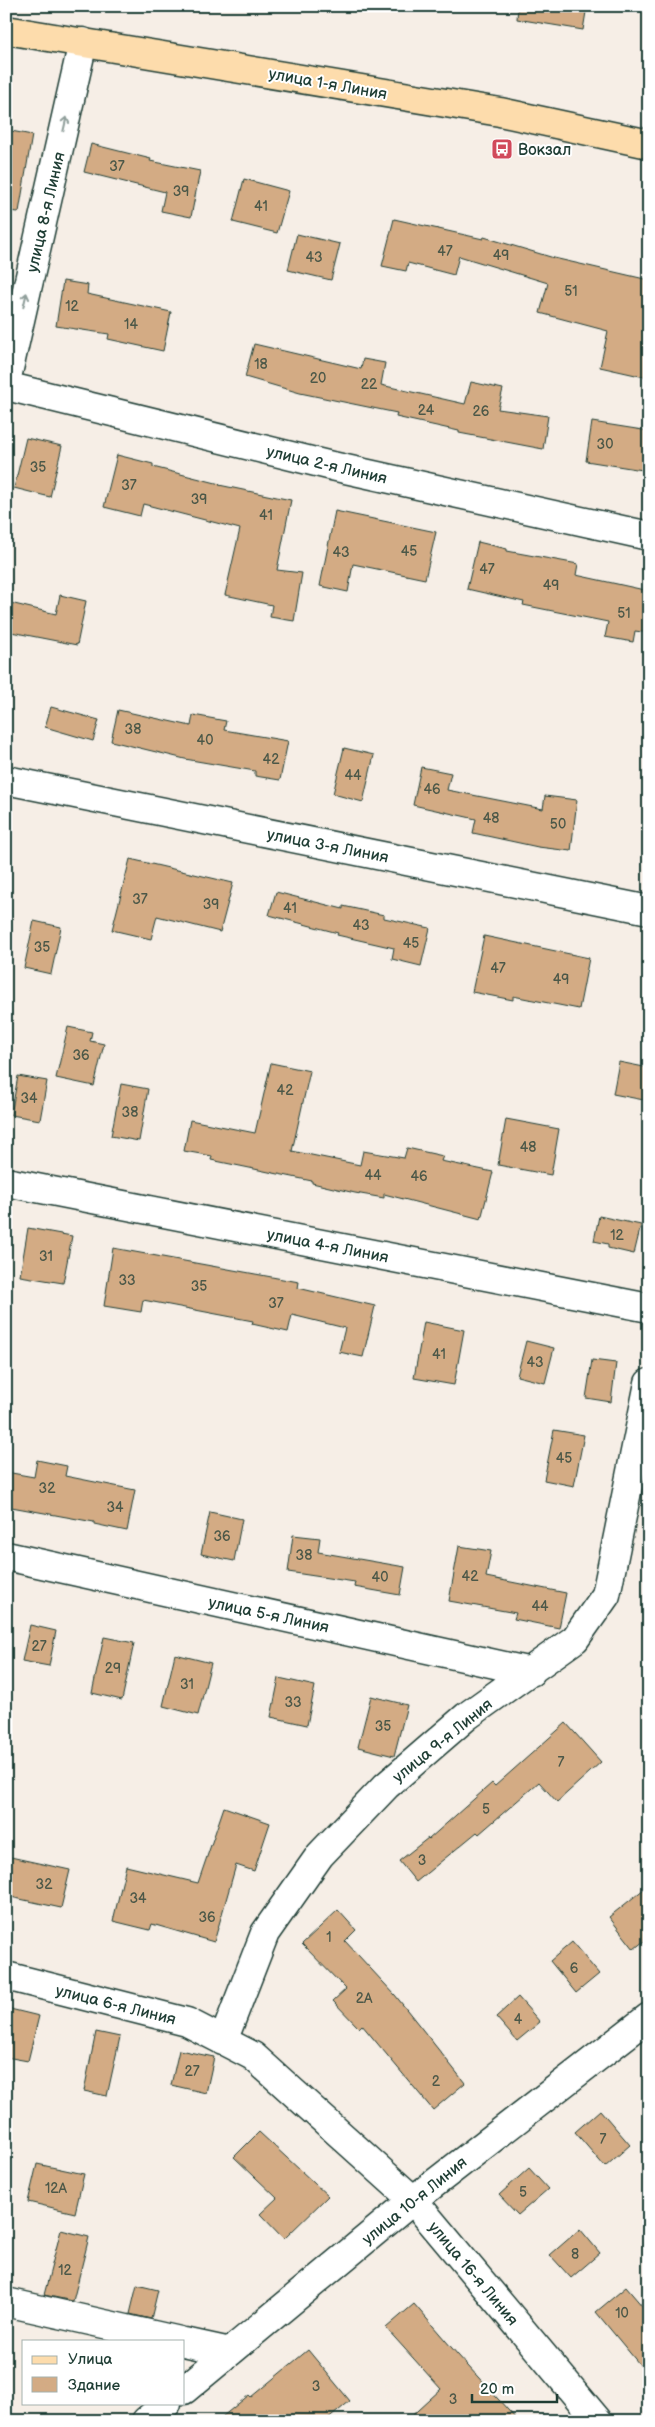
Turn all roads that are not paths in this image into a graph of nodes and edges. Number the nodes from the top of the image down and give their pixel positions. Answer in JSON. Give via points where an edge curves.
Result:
{"nodes":[{"id":1,"x":6,"y":30,"type":"edge"},
{"id":2,"x":83,"y":42,"type":"junction"},
{"id":3,"x":649,"y":144,"type":"edge"},
{"id":4,"x":6,"y":382,"type":"edge"},
{"id":5,"x":6,"y":386,"type":"edge"},
{"id":6,"x":649,"y":536,"type":"edge"},
{"id":7,"x":6,"y":780,"type":"edge"},
{"id":8,"x":649,"y":910,"type":"edge"},
{"id":9,"x":6,"y":1182,"type":"edge"},
{"id":10,"x":649,"y":1308,"type":"edge"},
{"id":11,"x":649,"y":1383,"type":"edge"},
{"id":12,"x":6,"y":1556,"type":"edge"},
{"id":13,"x":531,"y":1672,"type":"junction"},
{"id":14,"x":6,"y":1976,"type":"edge"},
{"id":15,"x":649,"y":2017,"type":"edge"},
{"id":16,"x":223,"y":2041,"type":"junction"},
{"id":17,"x":412,"y":2200,"type":"junction"},
{"id":18,"x":6,"y":2302,"type":"edge"},
{"id":19,"x":177,"y":2340,"type":"edge"},
{"id":20,"x":185,"y":2342,"type":"edge"},
{"id":21,"x":230,"y":2352,"type":"junction"},
{"id":22,"x":185,"y":2389,"type":"edge"},
{"id":23,"x":166,"y":2404,"type":"edge"},
{"id":24,"x":146,"y":2421,"type":"edge"},
{"id":25,"x":598,"y":2421,"type":"edge"}],
"edges":[{"from":1,"to":2,"type":"main road","name":"улица 1-я Линия"},
{"from":2,"to":3,"type":"main road","name":"улица 1-я Линия","via":[[500,112]]},
{"from":4,"to":2,"type":"street","name":"улица 8-я Линия","one_way":true},
{"from":5,"to":6,"type":"street","name":"улица 2-я Линия","via":[[332,466]]},
{"from":7,"to":8,"type":"street","name":"улица 3-я Линия"},
{"from":9,"to":10,"type":"street","name":"улица 4-я Линия"},
{"from":11,"to":13,"type":"street","name":"улица 9-я Линия","via":[[606,1596],[575,1639]]},
{"from":12,"to":13,"type":"street","name":"улица 5-я Линия"},
{"from":13,"to":16,"type":"street","name":"улица 9-я Линия","via":[[467,1716],[386,1786],[320,1855],[266,1933]]},
{"from":14,"to":16,"type":"street","name":"улица 6-я Линия","via":[[187,2022]]},
{"from":15,"to":17,"type":"street","name":"улица 10-я Линия"},
{"from":16,"to":17,"type":"street","name":"улица 16-я Линия","via":[[252,2056]]},
{"from":17,"to":21,"type":"street","name":"улица 10-я Линия"},
{"from":17,"to":25,"type":"street","name":"улица 16-я Линия"},
{"from":18,"to":19,"type":"street"},
{"from":20,"to":21,"type":"street"},
{"from":21,"to":22,"type":"street","name":"улица 10-я Линия"},
{"from":23,"to":24,"type":"street"}]}
